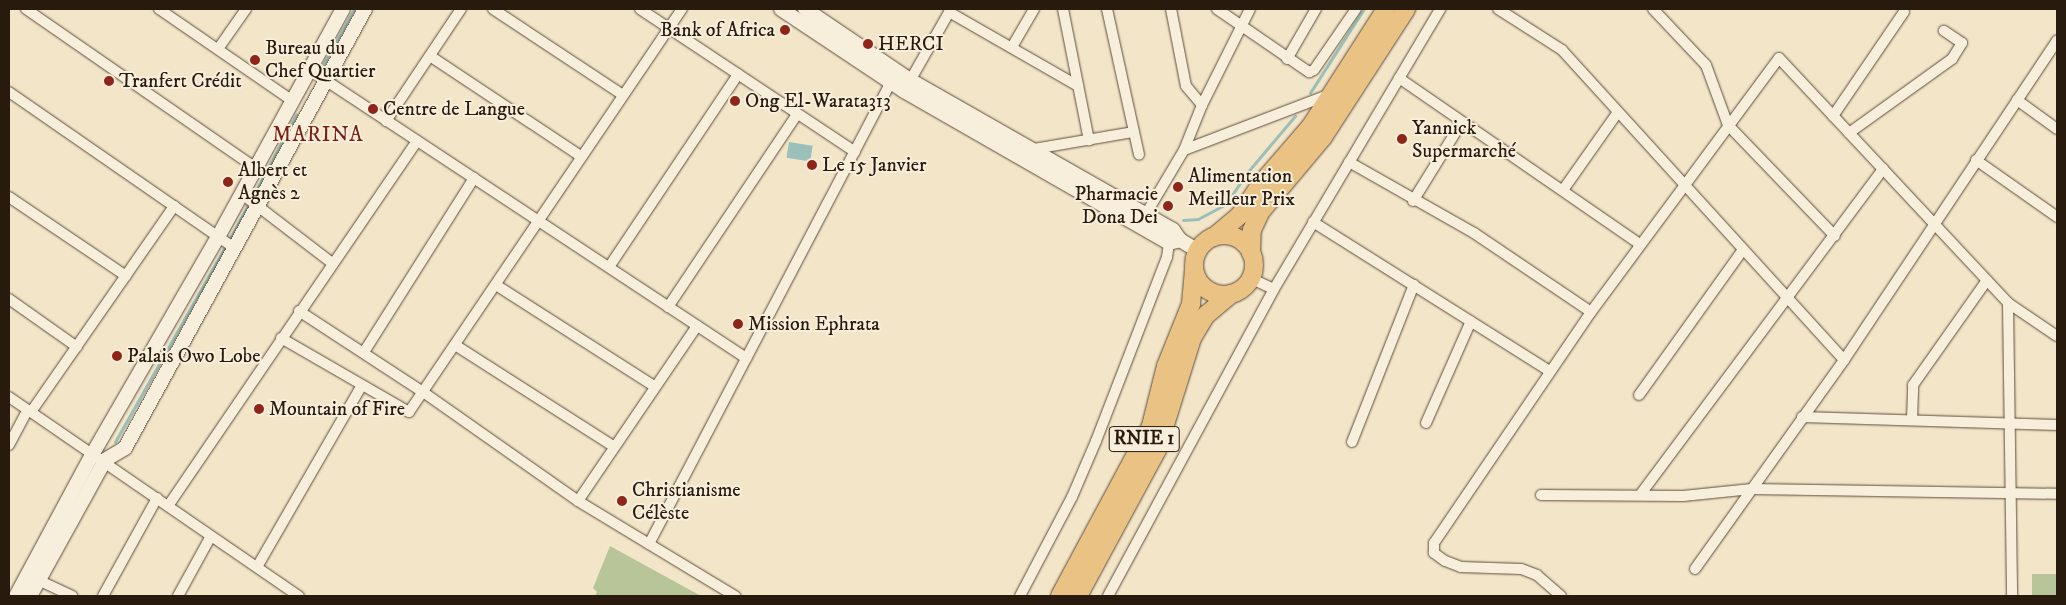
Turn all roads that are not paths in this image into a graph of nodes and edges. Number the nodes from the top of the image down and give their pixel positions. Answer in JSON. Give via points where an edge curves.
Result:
{"nodes":[{"id":1,"x":26,"y":9,"type":"edge"},
{"id":2,"x":162,"y":9,"type":"edge"},
{"id":3,"x":246,"y":9,"type":"edge"},
{"id":4,"x":343,"y":9,"type":"edge"},
{"id":5,"x":365,"y":9,"type":"edge"},
{"id":6,"x":461,"y":9,"type":"edge"},
{"id":7,"x":493,"y":9,"type":"edge"},
{"id":8,"x":640,"y":9,"type":"edge"},
{"id":9,"x":682,"y":9,"type":"edge"},
{"id":10,"x":781,"y":9,"type":"edge"},
{"id":11,"x":805,"y":9,"type":"edge"},
{"id":12,"x":1034,"y":9,"type":"edge"},
{"id":13,"x":1063,"y":9,"type":"edge"},
{"id":14,"x":1107,"y":9,"type":"edge"},
{"id":15,"x":1171,"y":9,"type":"edge"},
{"id":16,"x":1217,"y":9,"type":"edge"},
{"id":17,"x":1250,"y":9,"type":"edge"},
{"id":18,"x":1316,"y":9,"type":"edge"},
{"id":19,"x":1356,"y":9,"type":"edge"},
{"id":20,"x":1386,"y":9,"type":"edge"},
{"id":21,"x":1406,"y":9,"type":"edge"},
{"id":22,"x":1440,"y":9,"type":"edge"},
{"id":23,"x":1498,"y":9,"type":"edge"},
{"id":24,"x":1654,"y":9,"type":"edge"},
{"id":25,"x":950,"y":10,"type":"edge"},
{"id":26,"x":1904,"y":12,"type":"dead end"},
{"id":27,"x":1242,"y":26,"type":"junction"},
{"id":28,"x":669,"y":28,"type":"junction"},
{"id":29,"x":1944,"y":31,"type":"dead end"},
{"id":30,"x":2056,"y":45,"type":"edge"},
{"id":31,"x":1012,"y":47,"type":"junction"},
{"id":32,"x":218,"y":49,"type":"junction"},
{"id":33,"x":430,"y":56,"type":"junction"},
{"id":34,"x":1287,"y":59,"type":"junction"},
{"id":35,"x":310,"y":70,"type":"junction"},
{"id":36,"x":738,"y":74,"type":"junction"},
{"id":37,"x":894,"y":77,"type":"junction"},
{"id":38,"x":1399,"y":78,"type":"junction"},
{"id":39,"x":325,"y":81,"type":"junction"},
{"id":40,"x":907,"y":85,"type":"junction"},
{"id":41,"x":1078,"y":86,"type":"junction"},
{"id":42,"x":9,"y":92,"type":"edge"},
{"id":43,"x":1332,"y":94,"type":"junction"},
{"id":44,"x":623,"y":95,"type":"junction"},
{"id":45,"x":2017,"y":100,"type":"junction"},
{"id":46,"x":293,"y":101,"type":"junction"},
{"id":47,"x":1202,"y":105,"type":"junction"},
{"id":48,"x":1618,"y":112,"type":"junction"},
{"id":49,"x":797,"y":114,"type":"junction"},
{"id":50,"x":1833,"y":116,"type":"junction"},
{"id":51,"x":386,"y":122,"type":"junction"},
{"id":52,"x":1462,"y":122,"type":"junction"},
{"id":53,"x":1728,"y":124,"type":"junction"},
{"id":54,"x":2057,"y":129,"type":"edge"},
{"id":55,"x":1133,"y":132,"type":"junction"},
{"id":56,"x":1849,"y":133,"type":"junction"},
{"id":57,"x":1089,"y":140,"type":"junction"},
{"id":58,"x":417,"y":141,"type":"junction"},
{"id":59,"x":1034,"y":149,"type":"junction"},
{"id":60,"x":1184,"y":150,"type":"junction"},
{"id":61,"x":855,"y":152,"type":"junction"},
{"id":62,"x":1139,"y":156,"type":"dead end"},
{"id":63,"x":582,"y":157,"type":"junction"},
{"id":64,"x":1976,"y":160,"type":"junction"},
{"id":65,"x":1349,"y":162,"type":"junction"},
{"id":66,"x":256,"y":168,"type":"junction"},
{"id":67,"x":1883,"y":169,"type":"junction"},
{"id":68,"x":474,"y":178,"type":"junction"},
{"id":69,"x":1683,"y":184,"type":"junction"},
{"id":70,"x":1563,"y":190,"type":"junction"},
{"id":71,"x":242,"y":194,"type":"junction"},
{"id":72,"x":9,"y":197,"type":"edge"},
{"id":73,"x":1413,"y":201,"type":"junction"},
{"id":74,"x":174,"y":206,"type":"junction"},
{"id":75,"x":258,"y":206,"type":"junction"},
{"id":76,"x":2057,"y":217,"type":"edge"},
{"id":77,"x":539,"y":220,"type":"junction"},
{"id":78,"x":1143,"y":220,"type":"junction"},
{"id":79,"x":1314,"y":222,"type":"junction"},
{"id":80,"x":1933,"y":224,"type":"junction"},
{"id":81,"x":1835,"y":236,"type":"junction"},
{"id":82,"x":218,"y":237,"type":"junction"},
{"id":83,"x":1214,"y":237,"type":"junction"},
{"id":84,"x":1174,"y":242,"type":"junction"},
{"id":85,"x":1640,"y":244,"type":"junction"},
{"id":86,"x":234,"y":248,"type":"junction"},
{"id":87,"x":1743,"y":250,"type":"junction"},
{"id":88,"x":1198,"y":251,"type":"junction"},
{"id":89,"x":1251,"y":253,"type":"junction"},
{"id":90,"x":332,"y":264,"type":"junction"},
{"id":91,"x":608,"y":267,"type":"junction"},
{"id":92,"x":1194,"y":269,"type":"junction"},
{"id":93,"x":126,"y":276,"type":"junction"},
{"id":94,"x":1250,"y":278,"type":"junction"},
{"id":95,"x":1987,"y":280,"type":"junction"},
{"id":96,"x":496,"y":285,"type":"junction"},
{"id":97,"x":1414,"y":286,"type":"junction"},
{"id":98,"x":1274,"y":289,"type":"junction"},
{"id":99,"x":1232,"y":294,"type":"junction"},
{"id":100,"x":9,"y":299,"type":"edge"},
{"id":101,"x":1789,"y":300,"type":"junction"},
{"id":102,"x":2008,"y":303,"type":"junction"},
{"id":103,"x":668,"y":307,"type":"junction"},
{"id":104,"x":299,"y":312,"type":"junction"},
{"id":105,"x":1591,"y":312,"type":"junction"},
{"id":106,"x":1471,"y":321,"type":"junction"},
{"id":107,"x":697,"y":326,"type":"junction"},
{"id":108,"x":2057,"y":336,"type":"edge"},
{"id":109,"x":280,"y":338,"type":"junction"},
{"id":110,"x":455,"y":345,"type":"junction"},
{"id":111,"x":77,"y":347,"type":"junction"},
{"id":112,"x":364,"y":352,"type":"junction"},
{"id":113,"x":746,"y":358,"type":"junction"},
{"id":114,"x":1844,"y":360,"type":"junction"},
{"id":115,"x":1550,"y":371,"type":"junction"},
{"id":116,"x":654,"y":386,"type":"junction"},
{"id":117,"x":361,"y":387,"type":"junction"},
{"id":118,"x":423,"y":392,"type":"junction"},
{"id":119,"x":1639,"y":395,"type":"dead end"},
{"id":120,"x":9,"y":397,"type":"edge"},
{"id":121,"x":30,"y":411,"type":"junction"},
{"id":122,"x":1802,"y":417,"type":"junction"},
{"id":123,"x":1912,"y":420,"type":"junction"},
{"id":124,"x":1426,"y":423,"type":"dead end"},
{"id":125,"x":2010,"y":424,"type":"junction"},
{"id":126,"x":2057,"y":425,"type":"edge"},
{"id":127,"x":1352,"y":442,"type":"dead end"},
{"id":128,"x":9,"y":445,"type":"edge"},
{"id":129,"x":613,"y":446,"type":"junction"},
{"id":130,"x":98,"y":457,"type":"junction"},
{"id":131,"x":1752,"y":488,"type":"junction"},
{"id":132,"x":2011,"y":494,"type":"junction"},
{"id":133,"x":2057,"y":494,"type":"edge"},
{"id":134,"x":1541,"y":495,"type":"dead end"},
{"id":135,"x":1640,"y":495,"type":"junction"},
{"id":136,"x":157,"y":498,"type":"junction"},
{"id":137,"x":578,"y":501,"type":"junction"},
{"id":138,"x":168,"y":506,"type":"junction"},
{"id":139,"x":211,"y":536,"type":"junction"},
{"id":140,"x":648,"y":544,"type":"junction"},
{"id":141,"x":257,"y":568,"type":"junction"},
{"id":142,"x":1695,"y":569,"type":"dead end"},
{"id":143,"x":38,"y":580,"type":"junction"},
{"id":144,"x":720,"y":593,"type":"edge"},
{"id":145,"x":16,"y":596,"type":"edge"},
{"id":146,"x":30,"y":596,"type":"edge"},
{"id":147,"x":72,"y":596,"type":"edge"},
{"id":148,"x":103,"y":596,"type":"edge"},
{"id":149,"x":178,"y":596,"type":"edge"},
{"id":150,"x":298,"y":596,"type":"edge"},
{"id":151,"x":735,"y":596,"type":"edge"},
{"id":152,"x":1020,"y":596,"type":"edge"},
{"id":153,"x":1060,"y":596,"type":"edge"},
{"id":154,"x":1078,"y":596,"type":"edge"},
{"id":155,"x":1108,"y":596,"type":"edge"},
{"id":156,"x":1561,"y":596,"type":"edge"},
{"id":157,"x":2012,"y":596,"type":"edge"}],
"edges":[{"from":1,"to":66,"type":"street"},
{"from":2,"to":32,"type":"street"},
{"from":3,"to":32,"type":"street"},
{"from":4,"to":35,"type":"street"},
{"from":5,"to":39,"type":"street"},
{"from":6,"to":33,"type":"street"},
{"from":7,"to":44,"type":"street"},
{"from":8,"to":28,"type":"street"},
{"from":9,"to":28,"type":"street"},
{"from":10,"to":37,"type":"street"},
{"from":11,"to":37,"type":"street"},
{"from":12,"to":31,"type":"street"},
{"from":13,"to":41,"type":"street"},
{"from":14,"to":55,"type":"street"},
{"from":15,"to":47,"type":"street","via":[[1186,86]]},
{"from":16,"to":27,"type":"street"},
{"from":17,"to":27,"type":"street"},
{"from":18,"to":34,"type":"street"},
{"from":19,"to":34,"type":"street","via":[[1314,70],[1309,72]]},
{"from":20,"to":43,"type":"highway"},
{"from":21,"to":89,"type":"highway","via":[[1323,137],[1264,206],[1252,230]]},
{"from":22,"to":38,"type":"street"},
{"from":23,"to":48,"type":"street","via":[[1562,50]]},
{"from":24,"to":53,"type":"street","via":[[1706,65]]},
{"from":25,"to":31,"type":"street"},
{"from":25,"to":40,"type":"street"},
{"from":26,"to":50,"type":"street"},
{"from":27,"to":34,"type":"street"},
{"from":27,"to":47,"type":"street"},
{"from":28,"to":36,"type":"street"},
{"from":28,"to":44,"type":"street"},
{"from":29,"to":56,"type":"street","via":[[1962,43],[1952,59]]},
{"from":30,"to":45,"type":"street"},
{"from":31,"to":41,"type":"street"},
{"from":32,"to":46,"type":"street"},
{"from":33,"to":51,"type":"street"},
{"from":33,"to":63,"type":"street"},
{"from":35,"to":39,"type":"street"},
{"from":35,"to":46,"type":"street"},
{"from":36,"to":49,"type":"street"},
{"from":36,"to":91,"type":"street"},
{"from":37,"to":40,"type":"street"},
{"from":37,"to":61,"type":"street"},
{"from":38,"to":52,"type":"street"},
{"from":38,"to":65,"type":"street"},
{"from":39,"to":51,"type":"street"},
{"from":39,"to":75,"type":"street"},
{"from":40,"to":59,"type":"street"},
{"from":40,"to":78,"type":"street"},
{"from":41,"to":57,"type":"street"},
{"from":42,"to":74,"type":"street"},
{"from":43,"to":60,"type":"street"},
{"from":43,"to":83,"type":"highway","via":[[1311,126],[1261,184],[1240,215]]},
{"from":44,"to":63,"type":"street"},
{"from":45,"to":54,"type":"street"},
{"from":45,"to":64,"type":"street"},
{"from":46,"to":66,"type":"street"},
{"from":47,"to":60,"type":"street"},
{"from":48,"to":69,"type":"street"},
{"from":48,"to":70,"type":"street"},
{"from":49,"to":61,"type":"street"},
{"from":49,"to":103,"type":"street"},
{"from":50,"to":53,"type":"street","via":[[1779,58]]},
{"from":50,"to":56,"type":"street"},
{"from":51,"to":58,"type":"street"},
{"from":52,"to":70,"type":"street"},
{"from":52,"to":73,"type":"street"},
{"from":53,"to":69,"type":"street"},
{"from":53,"to":81,"type":"street"},
{"from":55,"to":57,"type":"street"},
{"from":55,"to":62,"type":"street"},
{"from":56,"to":67,"type":"street"},
{"from":57,"to":59,"type":"street"},
{"from":58,"to":68,"type":"street"},
{"from":58,"to":90,"type":"street"},
{"from":59,"to":78,"type":"street"},
{"from":60,"to":78,"type":"street"},
{"from":61,"to":113,"type":"street"},
{"from":63,"to":77,"type":"street"},
{"from":64,"to":76,"type":"street"},
{"from":64,"to":80,"type":"street"},
{"from":65,"to":73,"type":"street"},
{"from":65,"to":79,"type":"street"},
{"from":66,"to":71,"type":"street"},
{"from":67,"to":80,"type":"street"},
{"from":67,"to":81,"type":"street"},
{"from":68,"to":77,"type":"street"},
{"from":68,"to":112,"type":"street"},
{"from":69,"to":85,"type":"street"},
{"from":69,"to":87,"type":"street"},
{"from":70,"to":85,"type":"street"},
{"from":71,"to":75,"type":"street"},
{"from":71,"to":82,"type":"street"},
{"from":72,"to":93,"type":"street"},
{"from":73,"to":105,"type":"street","via":[[1482,238]]},
{"from":74,"to":82,"type":"street"},
{"from":74,"to":93,"type":"street"},
{"from":75,"to":86,"type":"street"},
{"from":75,"to":90,"type":"street"},
{"from":77,"to":91,"type":"street"},
{"from":77,"to":96,"type":"street"},
{"from":78,"to":84,"type":"street"},
{"from":79,"to":97,"type":"street"},
{"from":79,"to":98,"type":"street"},
{"from":80,"to":95,"type":"street"},
{"from":80,"to":114,"type":"street"},
{"from":81,"to":101,"type":"street"},
{"from":82,"to":86,"type":"street"},
{"from":82,"to":130,"type":"street"},
{"from":83,"to":88,"type":"highway"},
{"from":83,"to":89,"type":"highway","via":[[1236,238]]},
{"from":84,"to":88,"type":"street"},
{"from":84,"to":152,"type":"street","via":[[1072,497]]},
{"from":85,"to":105,"type":"street"},
{"from":86,"to":130,"type":"street","via":[[125,448]]},
{"from":87,"to":101,"type":"street"},
{"from":87,"to":119,"type":"street"},
{"from":88,"to":92,"type":"highway","number":"RNIE 1"},
{"from":89,"to":94,"type":"highway","via":[[1253,266]]},
{"from":90,"to":104,"type":"street"},
{"from":91,"to":103,"type":"street"},
{"from":92,"to":99,"type":"highway","via":[[1206,289],[1217,294]]},
{"from":92,"to":153,"type":"highway","number":"RNIE 1","via":[[1191,304],[1166,366],[1151,426]]},
{"from":93,"to":111,"type":"street"},
{"from":94,"to":98,"type":"street"},
{"from":94,"to":99,"type":"highway","number":"RNIE 1","via":[[1243,288]]},
{"from":95,"to":102,"type":"street"},
{"from":95,"to":123,"type":"street","via":[[1913,385]]},
{"from":96,"to":110,"type":"street"},
{"from":96,"to":116,"type":"street"},
{"from":97,"to":106,"type":"street"},
{"from":97,"to":127,"type":"street"},
{"from":98,"to":155,"type":"street"},
{"from":99,"to":154,"type":"highway","number":"RNIE 1","via":[[1206,315],[1192,338],[1157,450]]},
{"from":100,"to":111,"type":"street"},
{"from":101,"to":114,"type":"street"},
{"from":101,"to":135,"type":"street"},
{"from":102,"to":108,"type":"street"},
{"from":102,"to":125,"type":"street"},
{"from":103,"to":107,"type":"street"},
{"from":104,"to":109,"type":"street"},
{"from":104,"to":112,"type":"street"},
{"from":105,"to":115,"type":"street"},
{"from":106,"to":115,"type":"street"},
{"from":106,"to":124,"type":"street"},
{"from":107,"to":113,"type":"street"},
{"from":107,"to":116,"type":"street"},
{"from":109,"to":117,"type":"street"},
{"from":109,"to":138,"type":"street"},
{"from":110,"to":118,"type":"street"},
{"from":110,"to":129,"type":"street"},
{"from":111,"to":121,"type":"street"},
{"from":112,"to":118,"type":"street"},
{"from":113,"to":140,"type":"street"},
{"from":114,"to":122,"type":"street"},
{"from":115,"to":156,"type":"street","via":[[1439,535],[1434,543],[1434,553],[1461,567],[1521,569],[1537,575]]},
{"from":116,"to":129,"type":"street"},
{"from":117,"to":118,"type":"street","via":[[410,412]]},
{"from":117,"to":141,"type":"street"},
{"from":118,"to":137,"type":"street"},
{"from":120,"to":121,"type":"street"},
{"from":121,"to":128,"type":"street"},
{"from":121,"to":130,"type":"street"},
{"from":122,"to":123,"type":"street"},
{"from":122,"to":131,"type":"street"},
{"from":123,"to":125,"type":"street"},
{"from":125,"to":126,"type":"street"},
{"from":125,"to":132,"type":"street"},
{"from":129,"to":137,"type":"street"},
{"from":130,"to":136,"type":"street"},
{"from":130,"to":143,"type":"street"},
{"from":130,"to":145,"type":"street"},
{"from":131,"to":132,"type":"street"},
{"from":131,"to":135,"type":"street","via":[[1683,496]]},
{"from":131,"to":142,"type":"street"},
{"from":132,"to":133,"type":"street"},
{"from":132,"to":157,"type":"street"},
{"from":134,"to":135,"type":"street"},
{"from":136,"to":138,"type":"street"},
{"from":136,"to":148,"type":"street"},
{"from":137,"to":140,"type":"street"},
{"from":138,"to":139,"type":"street"},
{"from":139,"to":141,"type":"street"},
{"from":139,"to":149,"type":"street"},
{"from":140,"to":144,"type":"street"},
{"from":141,"to":150,"type":"street"},
{"from":143,"to":146,"type":"street"},
{"from":143,"to":147,"type":"street"},
{"from":144,"to":151,"type":"street"}]}
